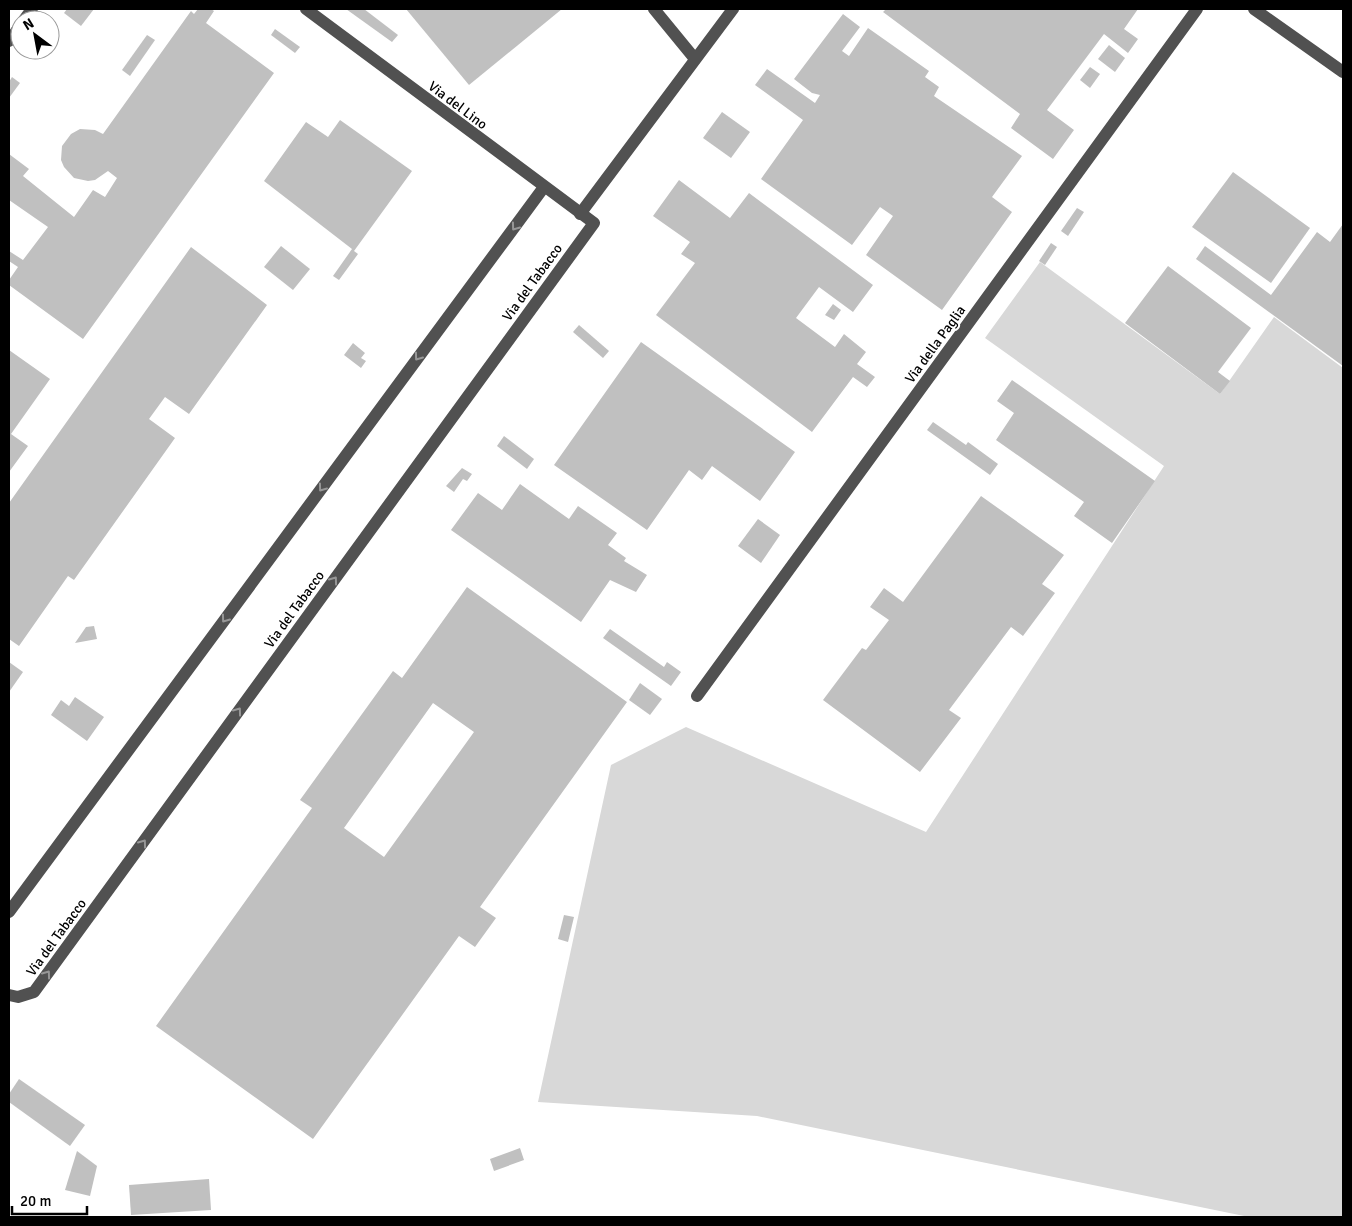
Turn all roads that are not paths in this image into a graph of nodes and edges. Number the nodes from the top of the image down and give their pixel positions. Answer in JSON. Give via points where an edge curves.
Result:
{"nodes":[{"id":1,"x":306,"y":9,"type":"edge"},
{"id":2,"x":654,"y":9,"type":"edge"},
{"id":3,"x":732,"y":9,"type":"edge"},
{"id":4,"x":1197,"y":9,"type":"edge"},
{"id":5,"x":1254,"y":9,"type":"edge"},
{"id":6,"x":695,"y":59,"type":"junction"},
{"id":7,"x":1343,"y":72,"type":"edge"},
{"id":8,"x":544,"y":187,"type":"junction"},
{"id":9,"x":580,"y":214,"type":"junction"},
{"id":10,"x":594,"y":223,"type":"joint"},
{"id":11,"x":697,"y":696,"type":"dead end"},
{"id":12,"x":9,"y":912,"type":"edge"},
{"id":13,"x":9,"y":995,"type":"edge"}],
"edges":[{"from":1,"to":8,"type":"street","name":"Via del Lino"},
{"from":2,"to":6,"type":"street"},
{"from":3,"to":6,"type":"street"},
{"from":4,"to":11,"type":"street","name":"Via della Paglia"},
{"from":5,"to":7,"type":"street"},
{"from":6,"to":9,"type":"street"},
{"from":8,"to":9,"type":"street","name":"Via del Lino"},
{"from":8,"to":12,"type":"street","one_way":true},
{"from":9,"to":10,"type":"street","name":"Via del Lino"},
{"from":13,"to":10,"type":"street","name":"Via del Tabacco","one_way":true,"via":[[18,997],[34,992]]}]}
